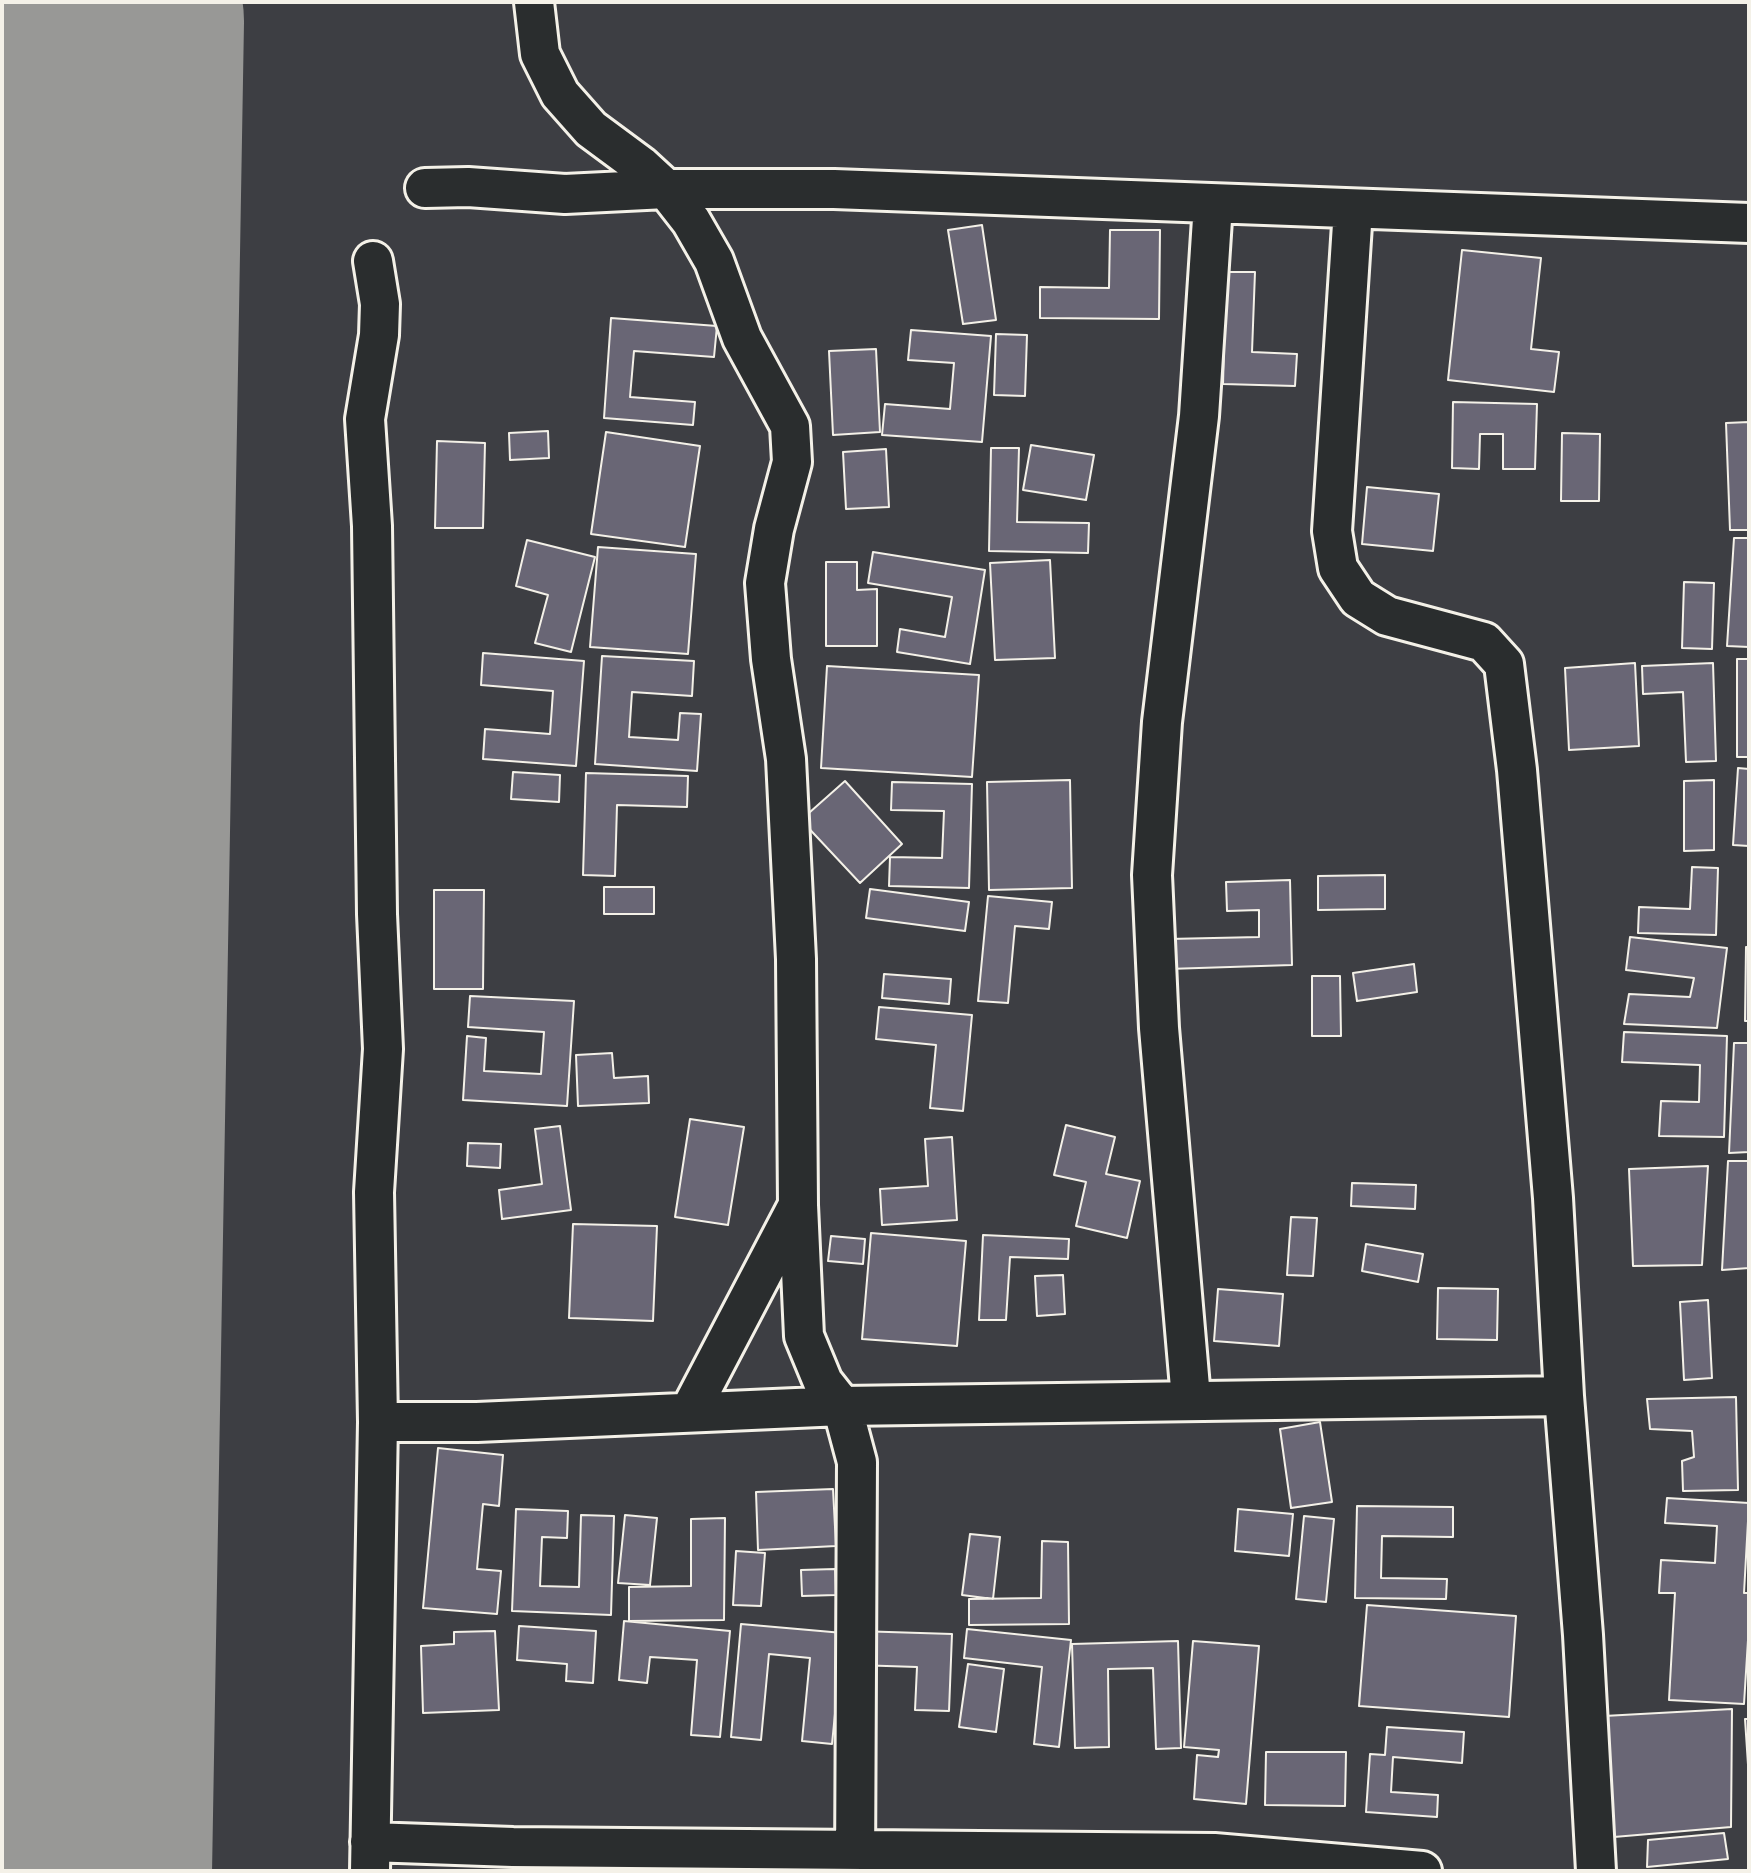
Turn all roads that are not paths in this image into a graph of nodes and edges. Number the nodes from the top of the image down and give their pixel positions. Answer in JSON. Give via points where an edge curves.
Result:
{"nodes":[{"id":1,"x":534,"y":2,"type":"edge"},
{"id":2,"x":425,"y":188,"type":"dead end"},
{"id":3,"x":666,"y":189,"type":"junction"},
{"id":4,"x":1213,"y":204,"type":"junction"},
{"id":5,"x":1353,"y":209,"type":"junction"},
{"id":6,"x":1749,"y":223,"type":"edge"},
{"id":7,"x":373,"y":261,"type":"dead end"},
{"id":8,"x":798,"y":1205,"type":"junction"},
{"id":9,"x":1564,"y":1396,"type":"junction"},
{"id":10,"x":1192,"y":1399,"type":"junction"},
{"id":11,"x":842,"y":1406,"type":"junction"},
{"id":12,"x":690,"y":1411,"type":"junction"},
{"id":13,"x":378,"y":1422,"type":"junction"},
{"id":14,"x":370,"y":1856,"type":"edge"},
{"id":15,"x":513,"y":1859,"type":"edge"},
{"id":16,"x":856,"y":1861,"type":"edge"},
{"id":17,"x":1422,"y":1871,"type":"edge"},
{"id":18,"x":1595,"y":1871,"type":"edge"}],
"edges":[{"from":1,"to":3,"type":"street","via":[[540,54],[560,94],[591,129]]},
{"from":2,"to":3,"type":"street","via":[[565,194]]},
{"from":3,"to":4,"type":"street","via":[[835,189]]},
{"from":3,"to":8,"type":"street","via":[[714,261],[742,338],[790,426],[792,462],[765,583],[786,759],[796,959]]},
{"from":4,"to":5,"type":"street"},
{"from":4,"to":10,"type":"street","via":[[1199,416],[1162,722],[1152,875],[1159,1028]]},
{"from":5,"to":6,"type":"street"},
{"from":5,"to":9,"type":"street","via":[[1332,531],[1338,568],[1358,598],[1387,616],[1484,642],[1504,664],[1541,1054]]},
{"from":7,"to":13,"type":"street","via":[[380,304],[379,335],[365,419],[372,526],[383,1049],[374,1192]]},
{"from":8,"to":11,"type":"street","via":[[804,1336],[823,1382]]},
{"from":8,"to":12,"type":"street"},
{"from":9,"to":10,"type":"street"},
{"from":9,"to":18,"type":"street"},
{"from":10,"to":11,"type":"street"},
{"from":11,"to":12,"type":"street"},
{"from":11,"to":16,"type":"street","via":[[857,1462],[858,1491]]},
{"from":12,"to":13,"type":"street"},
{"from":13,"to":14,"type":"street"},
{"from":14,"to":15,"type":"street"},
{"from":15,"to":16,"type":"street"},
{"from":16,"to":17,"type":"street","via":[[1214,1853]]}]}
